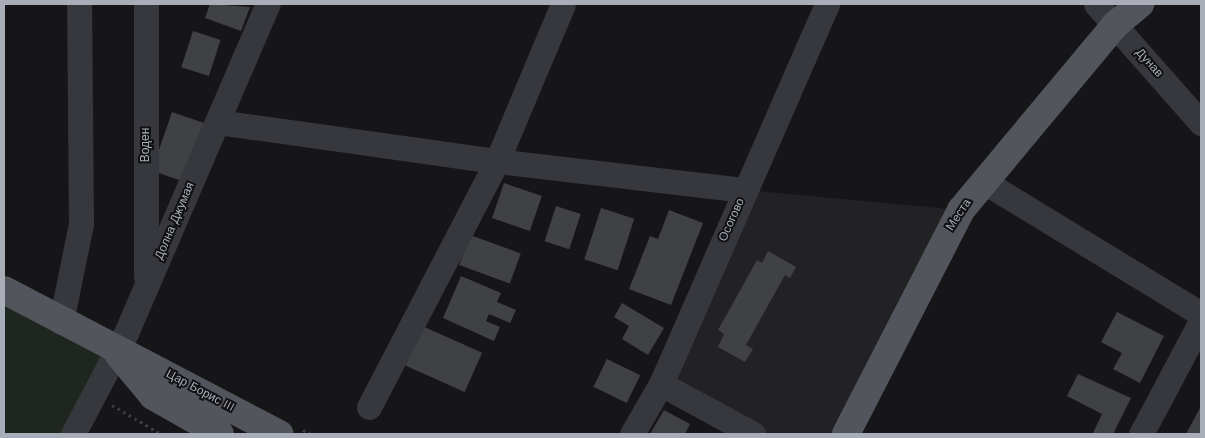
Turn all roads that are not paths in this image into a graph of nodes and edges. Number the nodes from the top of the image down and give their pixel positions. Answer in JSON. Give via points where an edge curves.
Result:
{"nodes":[{"id":1,"x":79,"y":4,"type":"edge"},
{"id":2,"x":146,"y":4,"type":"edge"},
{"id":3,"x":268,"y":4,"type":"edge"},
{"id":4,"x":562,"y":4,"type":"edge"},
{"id":5,"x":827,"y":4,"type":"edge"},
{"id":6,"x":1096,"y":4,"type":"edge"},
{"id":7,"x":1140,"y":4,"type":"edge"},
{"id":8,"x":1115,"y":25,"type":"junction"},
{"id":9,"x":218,"y":122,"type":"junction"},
{"id":10,"x":1201,"y":123,"type":"edge"},
{"id":11,"x":497,"y":161,"type":"junction"},
{"id":12,"x":983,"y":181,"type":"junction"},
{"id":13,"x":745,"y":190,"type":"junction"},
{"id":14,"x":146,"y":286,"type":"junction"},
{"id":15,"x":4,"y":290,"type":"edge"},
{"id":16,"x":1201,"y":314,"type":"edge"},
{"id":17,"x":1201,"y":321,"type":"edge"},
{"id":18,"x":61,"y":322,"type":"junction"},
{"id":19,"x":117,"y":352,"type":"junction"},
{"id":20,"x":661,"y":384,"type":"junction"},
{"id":21,"x":368,"y":407,"type":"dead end"},
{"id":22,"x":74,"y":434,"type":"edge"},
{"id":23,"x":220,"y":434,"type":"edge"},
{"id":24,"x":280,"y":434,"type":"edge"},
{"id":25,"x":632,"y":434,"type":"edge"},
{"id":26,"x":753,"y":434,"type":"edge"},
{"id":27,"x":846,"y":434,"type":"edge"},
{"id":28,"x":1141,"y":434,"type":"edge"}],
"edges":[{"from":1,"to":18,"type":"street","via":[[81,224]]},
{"from":2,"to":14,"type":"street","name":"Воден"},
{"from":3,"to":9,"type":"street","name":"Долна Джумая"},
{"from":4,"to":11,"type":"street"},
{"from":5,"to":13,"type":"street","name":"Осогово"},
{"from":6,"to":8,"type":"street","name":"Дунав"},
{"from":7,"to":8,"type":"main road","name":"Места"},
{"from":8,"to":10,"type":"street","name":"Дунав"},
{"from":8,"to":12,"type":"main road","name":"Места"},
{"from":9,"to":11,"type":"street"},
{"from":9,"to":14,"type":"street","name":"Долна Джумая"},
{"from":11,"to":13,"type":"street"},
{"from":11,"to":21,"type":"street"},
{"from":12,"to":16,"type":"street"},
{"from":12,"to":27,"type":"main road","name":"Места","via":[[941,244]]},
{"from":13,"to":20,"type":"street","name":"Осогово"},
{"from":14,"to":19,"type":"street","name":"Долна Джумая"},
{"from":15,"to":18,"type":"main road","name":"Цар Борис III"},
{"from":17,"to":28,"type":"street"},
{"from":18,"to":19,"type":"main road","name":"Цар Борис III"},
{"from":19,"to":22,"type":"street","name":"Долна Джумая"},
{"from":19,"to":23,"type":"main road","name":"Цар Борис III","via":[[153,396]]},
{"from":19,"to":24,"type":"main road","name":"Цар Борис III","via":[[171,375]]},
{"from":20,"to":25,"type":"street","name":"Осогово"},
{"from":20,"to":26,"type":"street"}]}
